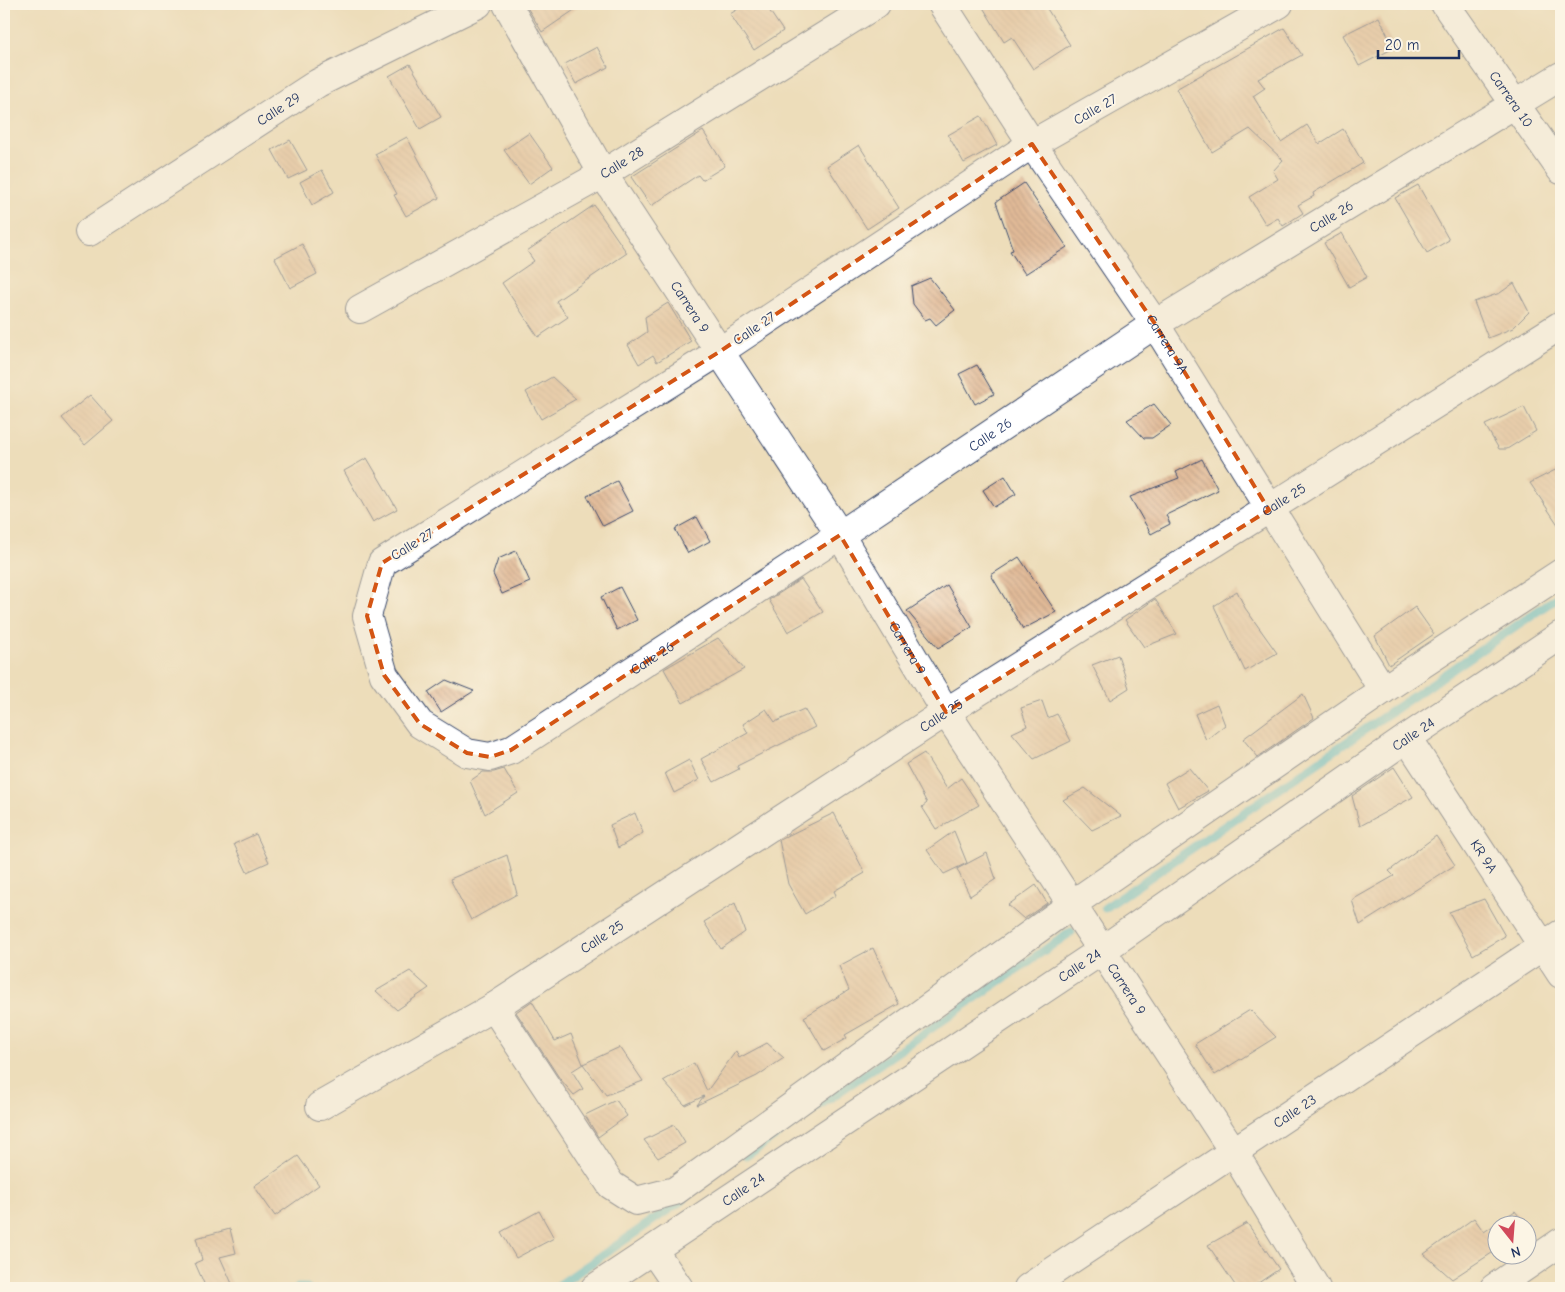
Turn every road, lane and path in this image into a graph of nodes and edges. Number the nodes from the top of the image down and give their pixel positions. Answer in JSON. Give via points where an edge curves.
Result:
{"nodes":[{"id":1,"x":478,"y":4,"type":"edge"},
{"id":2,"x":507,"y":4,"type":"edge"},
{"id":3,"x":876,"y":4,"type":"edge"},
{"id":4,"x":942,"y":4,"type":"edge"},
{"id":5,"x":1279,"y":4,"type":"edge"},
{"id":6,"x":1445,"y":4,"type":"edge"},
{"id":7,"x":1561,"y":76,"type":"edge"},
{"id":8,"x":1517,"y":105,"type":"junction"},
{"id":9,"x":1032,"y":144,"type":"junction"},
{"id":10,"x":1561,"y":170,"type":"edge"},
{"id":11,"x":603,"y":174,"type":"junction"},
{"id":12,"x":89,"y":232,"type":"dead end"},
{"id":13,"x":360,"y":309,"type":"dead end"},
{"id":14,"x":1155,"y":324,"type":"junction"},
{"id":15,"x":1561,"y":325,"type":"edge"},
{"id":16,"x":719,"y":352,"type":"junction"},
{"id":17,"x":1269,"y":510,"type":"junction"},
{"id":18,"x":840,"y":535,"type":"junction"},
{"id":19,"x":1561,"y":573,"type":"edge"},
{"id":20,"x":1561,"y":635,"type":"edge"},
{"id":21,"x":1382,"y":690,"type":"junction"},
{"id":22,"x":946,"y":712,"type":"junction"},
{"id":23,"x":420,"y":724,"type":"joint"},
{"id":24,"x":1407,"y":738,"type":"junction"},
{"id":25,"x":1071,"y":905,"type":"junction"},
{"id":26,"x":1552,"y":941,"type":"edge"},
{"id":27,"x":1101,"y":951,"type":"junction"},
{"id":28,"x":1561,"y":974,"type":"edge"},
{"id":29,"x":494,"y":1007,"type":"junction"},
{"id":30,"x":320,"y":1106,"type":"dead end"},
{"id":31,"x":1233,"y":1151,"type":"junction"},
{"id":32,"x":1561,"y":1242,"type":"edge"},
{"id":33,"x":653,"y":1250,"type":"junction"},
{"id":34,"x":595,"y":1288,"type":"edge"},
{"id":35,"x":680,"y":1288,"type":"edge"},
{"id":36,"x":1028,"y":1288,"type":"edge"},
{"id":37,"x":1316,"y":1288,"type":"edge"},
{"id":38,"x":1494,"y":1288,"type":"edge"}],
"edges":[{"from":1,"to":12,"type":"street","name":"Calle 29","via":[[318,83]]},
{"from":2,"to":11,"type":"street","name":"Carrera 9"},
{"from":3,"to":11,"type":"street","name":"Calle 28"},
{"from":4,"to":9,"type":"street","name":"Carrera 9A"},
{"from":5,"to":9,"type":"street","name":"Calle 27"},
{"from":6,"to":8,"type":"street","name":"Carrera 10"},
{"from":7,"to":8,"type":"street","name":"Calle 26"},
{"from":8,"to":10,"type":"street","name":"Carrera 10"},
{"from":8,"to":14,"type":"street","name":"Calle 26"},
{"from":9,"to":14,"type":"street","name":"Carrera 9A"},
{"from":9,"to":16,"type":"street","name":"Calle 27"},
{"from":11,"to":13,"type":"street","name":"Calle 28"},
{"from":11,"to":16,"type":"street","name":"Carrera 9"},
{"from":14,"to":17,"type":"street","name":"Carrera 9A"},
{"from":14,"to":18,"type":"street","name":"Calle 26"},
{"from":15,"to":17,"type":"street","name":"Calle 25"},
{"from":16,"to":18,"type":"street","name":"Carrera 9"},
{"from":16,"to":23,"type":"street","name":"Calle 27","via":[[382,563],[367,616],[384,675]]},
{"from":17,"to":21,"type":"street","name":"Carrera 9A"},
{"from":17,"to":22,"type":"street","name":"Calle 25"},
{"from":18,"to":22,"type":"street","name":"Carrera 9"},
{"from":18,"to":23,"type":"street","name":"Calle 26","via":[[511,750],[490,756],[466,753]]},
{"from":19,"to":21,"type":"street"},
{"from":20,"to":24,"type":"street","name":"Calle 24"},
{"from":21,"to":25,"type":"street"},
{"from":22,"to":25,"type":"street","name":"Carrera 9"},
{"from":22,"to":29,"type":"street","name":"Calle 25"},
{"from":24,"to":26,"type":"street","name":"KR 9A"},
{"from":24,"to":27,"type":"street","name":"Calle 24"},
{"from":25,"to":27,"type":"street","name":"Carrera 9"},
{"from":25,"to":29,"type":"street","via":[[675,1191],[636,1200],[611,1184]]},
{"from":26,"to":28,"type":"street","name":"KR 9A"},
{"from":26,"to":31,"type":"street","name":"Calle 23"},
{"from":27,"to":31,"type":"street","name":"Carrera 9"},
{"from":27,"to":33,"type":"street","name":"Calle 24"},
{"from":29,"to":30,"type":"street","name":"Calle 25"},
{"from":31,"to":36,"type":"street","name":"Calle 23"},
{"from":31,"to":37,"type":"street","name":"Carrera 9"},
{"from":32,"to":38,"type":"street"},
{"from":33,"to":34,"type":"street","name":"Calle 24"},
{"from":33,"to":35,"type":"street"}]}
